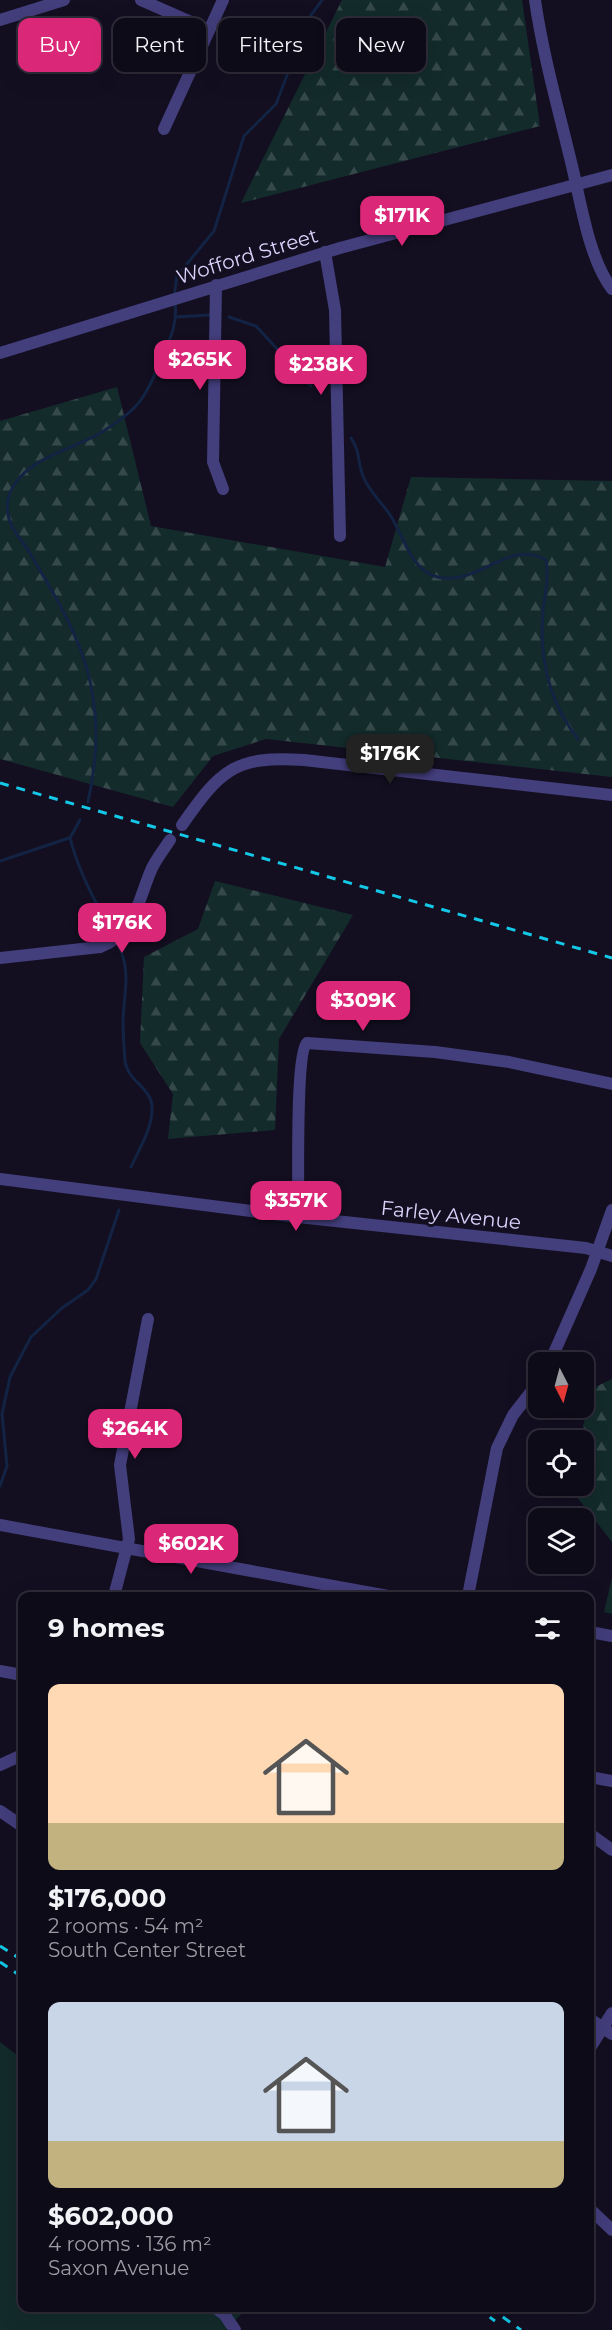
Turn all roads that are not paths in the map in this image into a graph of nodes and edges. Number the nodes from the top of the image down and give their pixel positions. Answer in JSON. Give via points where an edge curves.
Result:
{"nodes":[{"id":1,"x":64,"y":0,"type":"edge"},
{"id":2,"x":141,"y":0,"type":"edge"},
{"id":3,"x":223,"y":0,"type":"edge"},
{"id":4,"x":535,"y":0,"type":"edge"},
{"id":5,"x":0,"y":20,"type":"edge"},
{"id":6,"x":209,"y":30,"type":"junction"},
{"id":7,"x":164,"y":129,"type":"dead end"},
{"id":8,"x":612,"y":176,"type":"edge"},
{"id":9,"x":576,"y":183,"type":"junction"},
{"id":10,"x":326,"y":252,"type":"junction"},
{"id":11,"x":216,"y":285,"type":"junction"},
{"id":12,"x":612,"y":289,"type":"edge"},
{"id":13,"x":0,"y":353,"type":"edge"},
{"id":14,"x":223,"y":489,"type":"dead end"},
{"id":15,"x":340,"y":536,"type":"dead end"},
{"id":16,"x":612,"y":795,"type":"edge"},
{"id":17,"x":182,"y":825,"type":"dead end"},
{"id":18,"x":170,"y":840,"type":"dead end"},
{"id":19,"x":0,"y":958,"type":"edge"},
{"id":20,"x":612,"y":1084,"type":"edge"},
{"id":21,"x":0,"y":1179,"type":"edge"},
{"id":22,"x":612,"y":1210,"type":"edge"},
{"id":23,"x":298,"y":1218,"type":"junction"},
{"id":24,"x":598,"y":1251,"type":"junction"},
{"id":25,"x":612,"y":1256,"type":"edge"},
{"id":26,"x":148,"y":1318,"type":"dead end"},
{"id":27,"x":554,"y":1352,"type":"edge"},
{"id":28,"x":528,"y":1396,"type":"edge"},
{"id":29,"x":0,"y":1525,"type":"edge"},
{"id":30,"x":125,"y":1548,"type":"junction"},
{"id":31,"x":115,"y":1592,"type":"edge"},
{"id":32,"x":366,"y":1592,"type":"edge"},
{"id":33,"x":469,"y":1592,"type":"edge"},
{"id":34,"x":594,"y":1633,"type":"edge"},
{"id":35,"x":612,"y":1636,"type":"edge"},
{"id":36,"x":0,"y":1671,"type":"edge"},
{"id":37,"x":18,"y":1674,"type":"edge"},
{"id":38,"x":18,"y":1757,"type":"edge"},
{"id":39,"x":0,"y":1765,"type":"edge"},
{"id":40,"x":594,"y":1779,"type":"edge"},
{"id":41,"x":612,"y":1782,"type":"edge"},
{"id":42,"x":0,"y":1811,"type":"edge"},
{"id":43,"x":18,"y":1823,"type":"edge"},
{"id":44,"x":594,"y":1837,"type":"edge"},
{"id":45,"x":612,"y":1850,"type":"edge"},
{"id":46,"x":612,"y":2013,"type":"edge"},
{"id":47,"x":594,"y":2022,"type":"edge"},
{"id":48,"x":607,"y":2031,"type":"edge"},
{"id":49,"x":594,"y":2044,"type":"edge"},
{"id":50,"x":594,"y":2212,"type":"edge"},
{"id":51,"x":611,"y":2227,"type":"edge"},
{"id":52,"x":221,"y":2312,"type":"edge"},
{"id":53,"x":235,"y":2330,"type":"edge"}],
"edges":[{"from":1,"to":5,"type":"street"},
{"from":2,"to":6,"type":"street"},
{"from":3,"to":6,"type":"street"},
{"from":4,"to":9,"type":"street"},
{"from":6,"to":7,"type":"street"},
{"from":8,"to":9,"type":"street","name":"Wofford Street"},
{"from":9,"to":10,"type":"street","name":"Wofford Street"},
{"from":9,"to":12,"type":"street","via":[[602,273]]},
{"from":10,"to":11,"type":"street","name":"Wofford Street"},
{"from":10,"to":15,"type":"street","via":[[334,310]]},
{"from":11,"to":13,"type":"street","name":"Wofford Street"},
{"from":11,"to":14,"type":"street","via":[[213,462]]},
{"from":16,"to":17,"type":"street","via":[[268,759],[250,761],[222,775]]},
{"from":18,"to":19,"type":"street","via":[[152,869],[130,925],[115,940],[100,947]]},
{"from":20,"to":23,"type":"street","via":[[532,1065],[435,1052],[307,1043],[301,1052],[297,1108]]},
{"from":21,"to":23,"type":"street","name":"Farley Avenue"},
{"from":22,"to":24,"type":"street"},
{"from":23,"to":24,"type":"street","name":"Farley Avenue"},
{"from":24,"to":25,"type":"street","name":"Farley Avenue"},
{"from":24,"to":27,"type":"street"},
{"from":26,"to":30,"type":"street","via":[[120,1466],[129,1535]]},
{"from":28,"to":33,"type":"street","via":[[513,1415],[497,1448]]},
{"from":29,"to":30,"type":"street"},
{"from":30,"to":31,"type":"street"},
{"from":30,"to":32,"type":"street"},
{"from":34,"to":35,"type":"street"},
{"from":36,"to":37,"type":"street"},
{"from":38,"to":39,"type":"street"},
{"from":40,"to":41,"type":"street"},
{"from":42,"to":43,"type":"street"},
{"from":44,"to":45,"type":"street"},
{"from":46,"to":48,"type":"street"},
{"from":47,"to":48,"type":"street"},
{"from":48,"to":49,"type":"street"},
{"from":50,"to":51,"type":"street"},
{"from":52,"to":53,"type":"street"}]}
